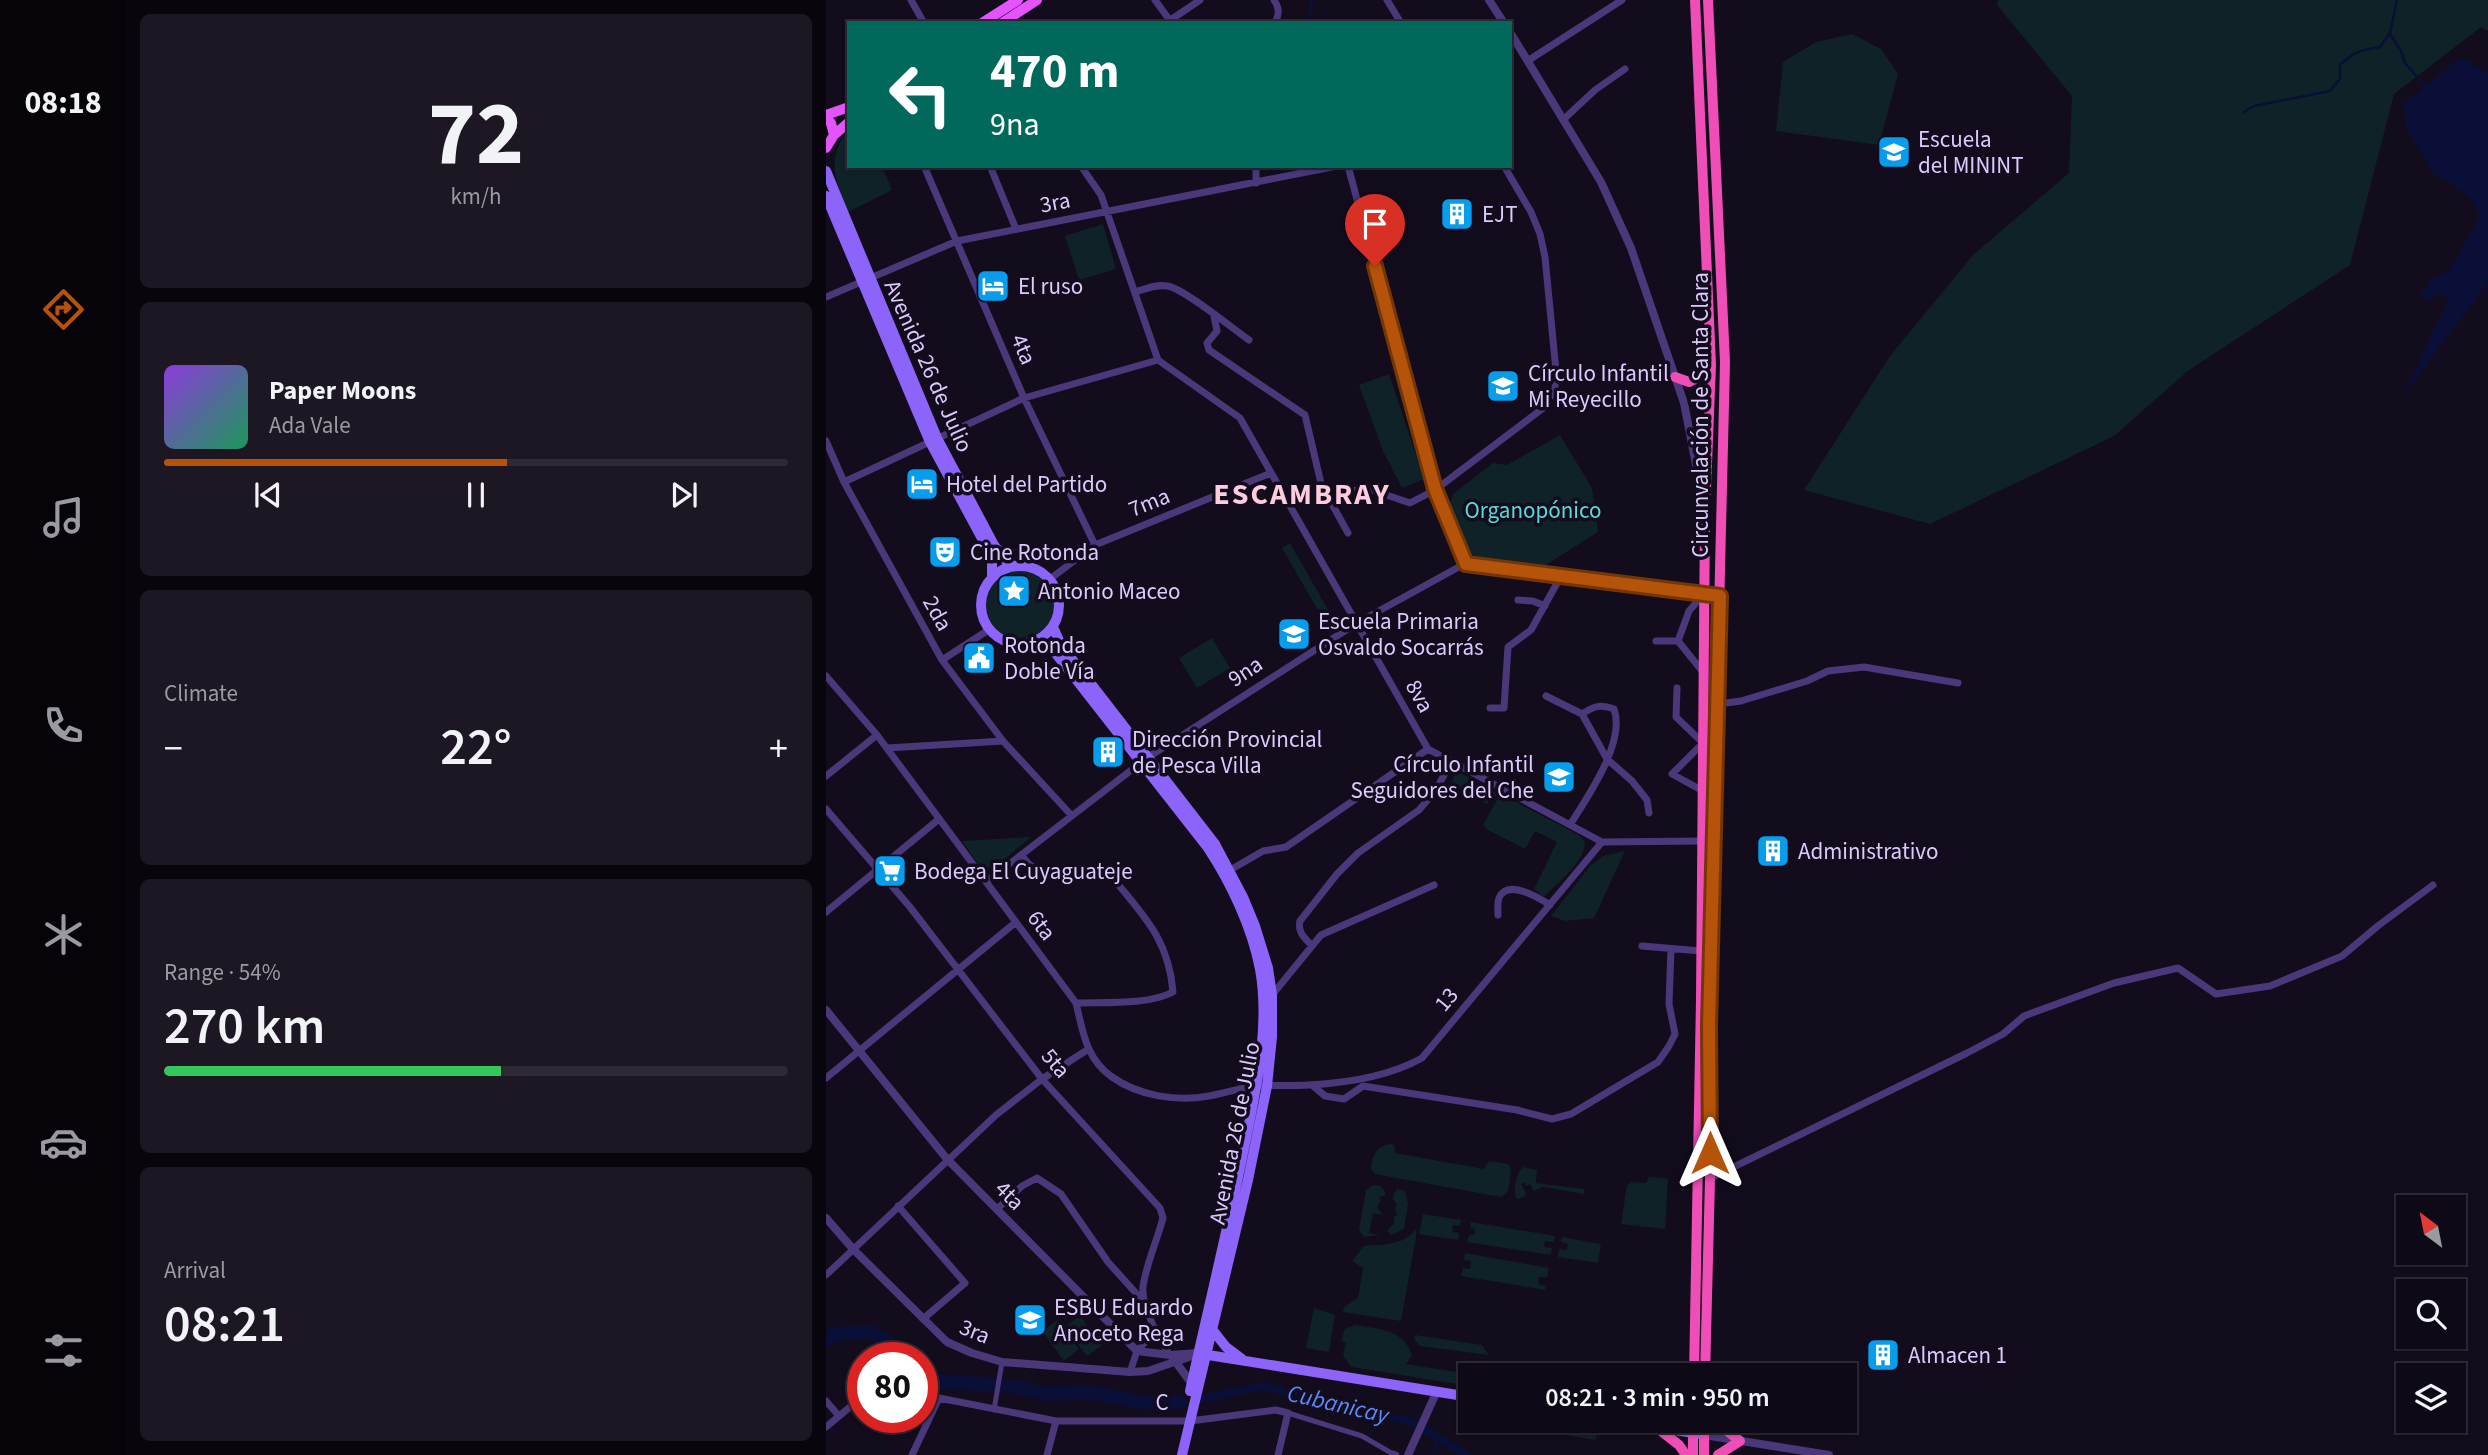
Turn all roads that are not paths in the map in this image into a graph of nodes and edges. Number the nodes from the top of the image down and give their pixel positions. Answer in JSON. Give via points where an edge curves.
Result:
{"nodes":[{"id":1,"x":911,"y":0,"type":"edge"},
{"id":2,"x":1037,"y":0,"type":"edge"},
{"id":3,"x":1155,"y":0,"type":"edge"},
{"id":4,"x":1200,"y":0,"type":"edge"},
{"id":5,"x":1274,"y":0,"type":"edge"},
{"id":6,"x":1387,"y":0,"type":"edge"},
{"id":7,"x":1489,"y":0,"type":"edge"},
{"id":8,"x":1622,"y":0,"type":"edge"},
{"id":9,"x":1695,"y":0,"type":"edge"},
{"id":10,"x":1708,"y":0,"type":"edge"},
{"id":11,"x":1012,"y":1,"type":"edge"},
{"id":12,"x":923,"y":21,"type":"edge"},
{"id":13,"x":986,"y":21,"type":"edge"},
{"id":14,"x":1005,"y":21,"type":"edge"},
{"id":15,"x":1168,"y":21,"type":"edge"},
{"id":16,"x":1170,"y":21,"type":"edge"},
{"id":17,"x":1276,"y":21,"type":"edge"},
{"id":18,"x":1400,"y":21,"type":"edge"},
{"id":19,"x":1503,"y":21,"type":"edge"},
{"id":20,"x":1512,"y":35,"type":"edge"},
{"id":21,"x":1529,"y":60,"type":"junction"},
{"id":22,"x":1625,"y":69,"type":"dead end"},
{"id":23,"x":847,"y":108,"type":"edge"},
{"id":24,"x":826,"y":116,"type":"edge"},
{"id":25,"x":1564,"y":119,"type":"junction"},
{"id":26,"x":847,"y":124,"type":"edge"},
{"id":27,"x":829,"y":146,"type":"edge"},
{"id":28,"x":925,"y":168,"type":"edge"},
{"id":29,"x":991,"y":168,"type":"edge"},
{"id":30,"x":1082,"y":168,"type":"edge"},
{"id":31,"x":1256,"y":168,"type":"edge"},
{"id":32,"x":1304,"y":168,"type":"edge"},
{"id":33,"x":1326,"y":168,"type":"edge"},
{"id":34,"x":1350,"y":168,"type":"edge"},
{"id":35,"x":1505,"y":168,"type":"edge"},
{"id":36,"x":826,"y":171,"type":"edge"},
{"id":37,"x":1300,"y":173,"type":"junction"},
{"id":38,"x":1256,"y":183,"type":"junction"},
{"id":39,"x":826,"y":196,"type":"edge"},
{"id":40,"x":1107,"y":212,"type":"junction"},
{"id":41,"x":1016,"y":229,"type":"junction"},
{"id":42,"x":957,"y":241,"type":"junction"},
{"id":43,"x":865,"y":280,"type":"junction"},
{"id":44,"x":1135,"y":292,"type":"junction"},
{"id":45,"x":826,"y":297,"type":"edge"},
{"id":46,"x":1214,"y":316,"type":"junction"},
{"id":47,"x":1227,"y":325,"type":"junction"},
{"id":48,"x":1216,"y":331,"type":"junction"},
{"id":49,"x":1249,"y":340,"type":"dead end"},
{"id":50,"x":1158,"y":360,"type":"junction"},
{"id":51,"x":1711,"y":365,"type":"junction"},
{"id":52,"x":1675,"y":377,"type":"junction"},
{"id":53,"x":1024,"y":398,"type":"junction"},
{"id":54,"x":933,"y":440,"type":"junction"},
{"id":55,"x":826,"y":442,"type":"edge"},
{"id":56,"x":1271,"y":473,"type":"junction"},
{"id":57,"x":844,"y":481,"type":"junction"},
{"id":58,"x":1435,"y":489,"type":"junction"},
{"id":59,"x":1328,"y":497,"type":"junction"},
{"id":60,"x":1705,"y":513,"type":"junction"},
{"id":61,"x":1348,"y":533,"type":"dead end"},
{"id":62,"x":1095,"y":545,"type":"junction"},
{"id":63,"x":1466,"y":564,"type":"junction"},
{"id":64,"x":1014,"y":566,"type":"junction"},
{"id":65,"x":1561,"y":576,"type":"junction"},
{"id":66,"x":992,"y":577,"type":"junction"},
{"id":67,"x":1049,"y":579,"type":"junction"},
{"id":68,"x":1704,"y":594,"type":"junction"},
{"id":69,"x":1720,"y":596,"type":"junction"},
{"id":70,"x":1518,"y":600,"type":"dead end"},
{"id":71,"x":1545,"y":606,"type":"junction"},
{"id":72,"x":1357,"y":622,"type":"junction"},
{"id":73,"x":1053,"y":627,"type":"junction"},
{"id":74,"x":989,"y":629,"type":"junction"},
{"id":75,"x":1656,"y":641,"type":"dead end"},
{"id":76,"x":1678,"y":641,"type":"junction"},
{"id":77,"x":1033,"y":642,"type":"junction"},
{"id":78,"x":942,"y":660,"type":"junction"},
{"id":79,"x":1704,"y":673,"type":"junction"},
{"id":80,"x":826,"y":676,"type":"edge"},
{"id":81,"x":1958,"y":683,"type":"dead end"},
{"id":82,"x":1677,"y":688,"type":"dead end"},
{"id":83,"x":1546,"y":696,"type":"dead end"},
{"id":84,"x":1718,"y":705,"type":"junction"},
{"id":85,"x":1490,"y":708,"type":"dead end"},
{"id":86,"x":1582,"y":714,"type":"junction"},
{"id":87,"x":877,"y":735,"type":"junction"},
{"id":88,"x":1003,"y":741,"type":"junction"},
{"id":89,"x":1703,"y":743,"type":"junction"},
{"id":90,"x":887,"y":748,"type":"junction"},
{"id":91,"x":1428,"y":749,"type":"junction"},
{"id":92,"x":1607,"y":759,"type":"junction"},
{"id":93,"x":1144,"y":760,"type":"junction"},
{"id":94,"x":1451,"y":762,"type":"junction"},
{"id":95,"x":826,"y":776,"type":"edge"},
{"id":96,"x":1703,"y":791,"type":"junction"},
{"id":97,"x":826,"y":809,"type":"edge"},
{"id":98,"x":1649,"y":813,"type":"dead end"},
{"id":99,"x":1072,"y":816,"type":"junction"},
{"id":100,"x":939,"y":819,"type":"junction"},
{"id":101,"x":1570,"y":825,"type":"junction"},
{"id":102,"x":1702,"y":841,"type":"junction"},
{"id":103,"x":1602,"y":842,"type":"junction"},
{"id":104,"x":1021,"y":855,"type":"junction"},
{"id":105,"x":877,"y":870,"type":"junction"},
{"id":106,"x":1227,"y":871,"type":"junction"},
{"id":107,"x":986,"y":882,"type":"junction"},
{"id":108,"x":2433,"y":885,"type":"dead end"},
{"id":109,"x":1434,"y":886,"type":"dead end"},
{"id":110,"x":1550,"y":905,"type":"junction"},
{"id":111,"x":826,"y":912,"type":"edge"},
{"id":112,"x":1498,"y":915,"type":"dead end"},
{"id":113,"x":1016,"y":922,"type":"junction"},
{"id":114,"x":1312,"y":946,"type":"junction"},
{"id":115,"x":1642,"y":946,"type":"dead end"},
{"id":116,"x":1671,"y":949,"type":"junction"},
{"id":117,"x":1701,"y":951,"type":"junction"},
{"id":118,"x":958,"y":969,"type":"junction"},
{"id":119,"x":1272,"y":995,"type":"junction"},
{"id":120,"x":1705,"y":1002,"type":"junction"},
{"id":121,"x":1076,"y":1003,"type":"junction"},
{"id":122,"x":826,"y":1010,"type":"edge"},
{"id":123,"x":1087,"y":1050,"type":"junction"},
{"id":124,"x":859,"y":1051,"type":"junction"},
{"id":125,"x":826,"y":1078,"type":"edge"},
{"id":126,"x":1042,"y":1079,"type":"junction"},
{"id":127,"x":1312,"y":1085,"type":"junction"},
{"id":128,"x":1262,"y":1086,"type":"junction"},
{"id":129,"x":947,"y":1160,"type":"junction"},
{"id":130,"x":1710,"y":1179,"type":"junction"},
{"id":131,"x":1698,"y":1185,"type":"junction"},
{"id":132,"x":898,"y":1206,"type":"junction"},
{"id":133,"x":997,"y":1209,"type":"junction"},
{"id":134,"x":826,"y":1218,"type":"edge"},
{"id":135,"x":853,"y":1249,"type":"junction"},
{"id":136,"x":826,"y":1275,"type":"edge"},
{"id":137,"x":1144,"y":1302,"type":"junction"},
{"id":138,"x":923,"y":1319,"type":"junction"},
{"id":139,"x":1212,"y":1328,"type":"junction"},
{"id":140,"x":1157,"y":1329,"type":"junction"},
{"id":141,"x":1137,"y":1351,"type":"junction"},
{"id":142,"x":1202,"y":1354,"type":"junction"},
{"id":143,"x":1172,"y":1358,"type":"junction"},
{"id":144,"x":1242,"y":1360,"type":"junction"},
{"id":145,"x":1002,"y":1362,"type":"junction"},
{"id":146,"x":1694,"y":1363,"type":"edge"},
{"id":147,"x":1705,"y":1363,"type":"edge"},
{"id":148,"x":1130,"y":1372,"type":"junction"},
{"id":149,"x":1194,"y":1387,"type":"junction"},
{"id":150,"x":1437,"y":1391,"type":"junction"},
{"id":151,"x":1458,"y":1395,"type":"edge"},
{"id":152,"x":939,"y":1398,"type":"joint"},
{"id":153,"x":826,"y":1401,"type":"edge"},
{"id":154,"x":995,"y":1407,"type":"junction"},
{"id":155,"x":847,"y":1409,"type":"edge"},
{"id":156,"x":1288,"y":1413,"type":"junction"},
{"id":157,"x":839,"y":1416,"type":"junction"},
{"id":158,"x":1188,"y":1417,"type":"junction"},
{"id":159,"x":1056,"y":1421,"type":"junction"},
{"id":160,"x":826,"y":1427,"type":"edge"},
{"id":161,"x":1664,"y":1433,"type":"edge"},
{"id":162,"x":1693,"y":1433,"type":"edge"},
{"id":163,"x":1730,"y":1433,"type":"edge"},
{"id":164,"x":1699,"y":1434,"type":"junction"},
{"id":165,"x":1740,"y":1441,"type":"junction"},
{"id":166,"x":1395,"y":1454,"type":"edge"},
{"id":167,"x":912,"y":1455,"type":"edge"},
{"id":168,"x":1048,"y":1455,"type":"edge"},
{"id":169,"x":1175,"y":1455,"type":"edge"},
{"id":170,"x":1182,"y":1455,"type":"edge"},
{"id":171,"x":1278,"y":1455,"type":"edge"},
{"id":172,"x":1409,"y":1455,"type":"edge"},
{"id":173,"x":1686,"y":1455,"type":"edge"},
{"id":174,"x":1693,"y":1455,"type":"edge"},
{"id":175,"x":1704,"y":1455,"type":"edge"},
{"id":176,"x":1718,"y":1455,"type":"edge"},
{"id":177,"x":1829,"y":1455,"type":"edge"}],
"edges":[{"from":1,"to":12,"type":"street"},
{"from":2,"to":14,"type":"main road"},
{"from":3,"to":15,"type":"street"},
{"from":4,"to":16,"type":"street"},
{"from":5,"to":17,"type":"street","via":[[1279,7]]},
{"from":6,"to":18,"type":"street"},
{"from":7,"to":19,"type":"street"},
{"from":8,"to":21,"type":"street"},
{"from":9,"to":51,"type":"highway","name":"Circunvalación de Santa Clara"},
{"from":10,"to":69,"type":"highway","name":"Circunvalación de Santa Clara","via":[[1725,362]]},
{"from":11,"to":13,"type":"main road"},
{"from":20,"to":21,"type":"street"},
{"from":21,"to":25,"type":"street"},
{"from":22,"to":25,"type":"street"},
{"from":23,"to":24,"type":"main road"},
{"from":24,"to":27,"type":"main road","via":[[831,123]]},
{"from":25,"to":52,"type":"street","via":[[1601,182],[1631,248]]},
{"from":26,"to":27,"type":"main road"},
{"from":28,"to":42,"type":"street","name":"4ta"},
{"from":29,"to":41,"type":"street"},
{"from":30,"to":40,"type":"street"},
{"from":31,"to":38,"type":"street"},
{"from":32,"to":37,"type":"street"},
{"from":33,"to":37,"type":"street","name":"3ra"},
{"from":34,"to":58,"type":"street"},
{"from":35,"to":58,"type":"street","via":[[1531,212],[1545,257],[1555,389],[1542,409]]},
{"from":36,"to":43,"type":"main road","name":"Avenida 26 de Julio"},
{"from":37,"to":38,"type":"street","name":"3ra"},
{"from":38,"to":40,"type":"street","name":"3ra"},
{"from":39,"to":43,"type":"main road","name":"Avenida 26 de Julio"},
{"from":40,"to":41,"type":"street","name":"3ra"},
{"from":40,"to":44,"type":"street"},
{"from":41,"to":42,"type":"street","name":"3ra"},
{"from":42,"to":43,"type":"street","name":"3ra"},
{"from":42,"to":53,"type":"street","name":"4ta"},
{"from":43,"to":45,"type":"street","name":"3ra"},
{"from":43,"to":54,"type":"main road","name":"Avenida 26 de Julio"},
{"from":44,"to":46,"type":"street","via":[[1170,286]]},
{"from":44,"to":50,"type":"street"},
{"from":46,"to":47,"type":"street"},
{"from":46,"to":48,"type":"street"},
{"from":47,"to":48,"type":"street"},
{"from":47,"to":49,"type":"street"},
{"from":48,"to":59,"type":"street","via":[[1207,343],[1209,350],[1305,415]]},
{"from":50,"to":53,"type":"street"},
{"from":50,"to":56,"type":"street","name":"8va","via":[[1240,418]]},
{"from":51,"to":52,"type":"highway","via":[[1689,382]]},
{"from":51,"to":60,"type":"highway","name":"Circunvalación de Santa Clara"},
{"from":52,"to":60,"type":"street"},
{"from":53,"to":54,"type":"street"},
{"from":53,"to":62,"type":"street","name":"4ta"},
{"from":54,"to":57,"type":"street"},
{"from":54,"to":64,"type":"main road","name":"Avenida 26 de Julio","via":[[994,545]]},
{"from":54,"to":66,"type":"main road","name":"Avenida 26 de Julio","via":[[992,557]]},
{"from":55,"to":57,"type":"street","name":"2da"},
{"from":56,"to":62,"type":"street","name":"7ma"},
{"from":56,"to":72,"type":"street","name":"8va"},
{"from":57,"to":78,"type":"street","name":"2da"},
{"from":58,"to":59,"type":"street","via":[[1409,503],[1366,488]]},
{"from":58,"to":63,"type":"street"},
{"from":59,"to":61,"type":"street"},
{"from":60,"to":68,"type":"highway","name":"Circunvalación de Santa Clara"},
{"from":62,"to":67,"type":"street","name":"7ma"},
{"from":63,"to":65,"type":"street"},
{"from":63,"to":72,"type":"street","name":"9na"},
{"from":64,"to":66,"type":"main road"},
{"from":64,"to":67,"type":"main road","via":[[1036,569]]},
{"from":65,"to":68,"type":"street"},
{"from":65,"to":71,"type":"street"},
{"from":66,"to":74,"type":"main road","via":[[981,601]]},
{"from":67,"to":73,"type":"main road","via":[[1060,605]]},
{"from":68,"to":69,"type":"street"},
{"from":68,"to":76,"type":"street","via":[[1689,611]]},
{"from":68,"to":79,"type":"highway","name":"Circunvalación de Santa Clara"},
{"from":69,"to":84,"type":"highway","name":"Circunvalación de Santa Clara"},
{"from":70,"to":71,"type":"street"},
{"from":71,"to":85,"type":"street","via":[[1531,630],[1508,648],[1504,708]]},
{"from":72,"to":91,"type":"street","name":"8va"},
{"from":72,"to":93,"type":"street","name":"9na"},
{"from":73,"to":77,"type":"main road"},
{"from":73,"to":93,"type":"main road","name":"Avenida 26 de Julio","via":[[1061,645]]},
{"from":74,"to":77,"type":"main road","via":[[1007,642]]},
{"from":74,"to":78,"type":"street"},
{"from":75,"to":76,"type":"street"},
{"from":76,"to":79,"type":"street"},
{"from":77,"to":93,"type":"main road","name":"Avenida 26 de Julio","via":[[1053,650]]},
{"from":78,"to":88,"type":"street","name":"2da"},
{"from":79,"to":89,"type":"highway","name":"Circunvalación de Santa Clara"},
{"from":80,"to":87,"type":"street","name":"6ta"},
{"from":81,"to":84,"type":"street","via":[[1864,667],[1828,671]]},
{"from":82,"to":89,"type":"street","via":[[1676,717]]},
{"from":83,"to":86,"type":"street"},
{"from":84,"to":120,"type":"highway","name":"Circunvalación de Santa Clara"},
{"from":86,"to":92,"type":"street"},
{"from":86,"to":92,"type":"street","via":[[1593,706],[1614,709],[1619,721]]},
{"from":87,"to":90,"type":"street","name":"6ta"},
{"from":87,"to":95,"type":"street"},
{"from":88,"to":90,"type":"street"},
{"from":88,"to":99,"type":"street","name":"2da"},
{"from":89,"to":96,"type":"highway","name":"Circunvalación de Santa Clara"},
{"from":89,"to":96,"type":"street","via":[[1672,774]]},
{"from":90,"to":100,"type":"street","name":"6ta"},
{"from":91,"to":94,"type":"street"},
{"from":91,"to":106,"type":"street","via":[[1286,847],[1263,851]]},
{"from":92,"to":98,"type":"street","via":[[1632,780],[1647,800]]},
{"from":92,"to":101,"type":"street"},
{"from":93,"to":99,"type":"street","name":"9na"},
{"from":93,"to":106,"type":"main road","name":"Avenida 26 de Julio"},
{"from":94,"to":101,"type":"street"},
{"from":94,"to":114,"type":"street","via":[[1419,810],[1358,853],[1300,921],[1301,935]]},
{"from":96,"to":102,"type":"highway","name":"Circunvalación de Santa Clara"},
{"from":97,"to":105,"type":"street","name":"5ta"},
{"from":99,"to":104,"type":"street","name":"9na"},
{"from":100,"to":105,"type":"street"},
{"from":100,"to":107,"type":"street","name":"6ta"},
{"from":101,"to":103,"type":"street"},
{"from":102,"to":103,"type":"street"},
{"from":102,"to":117,"type":"highway","name":"Circunvalación de Santa Clara"},
{"from":103,"to":110,"type":"street","name":"13"},
{"from":104,"to":107,"type":"street","name":"9na"},
{"from":104,"to":121,"type":"street","via":[[1044,876],[1112,877],[1164,947],[1173,992],[1150,999]]},
{"from":105,"to":111,"type":"street"},
{"from":105,"to":118,"type":"street","name":"5ta"},
{"from":106,"to":119,"type":"main road","name":"Avenida 26 de Julio","via":[[1255,926]]},
{"from":106,"to":128,"type":"main road","name":"Avenida 26 de Julio","via":[[1260,969]]},
{"from":107,"to":113,"type":"street","name":"6ta"},
{"from":108,"to":130,"type":"street","via":[[2342,956],[2270,986],[2216,994],[2178,968],[2114,983],[2024,1016],[1968,1053]]},
{"from":109,"to":114,"type":"street","via":[[1328,930]]},
{"from":110,"to":112,"type":"street","via":[[1532,894],[1510,890],[1499,897]]},
{"from":110,"to":127,"type":"street","name":"13","via":[[1422,1058],[1392,1071]]},
{"from":113,"to":118,"type":"street"},
{"from":113,"to":121,"type":"street","name":"6ta"},
{"from":114,"to":119,"type":"street"},
{"from":115,"to":116,"type":"street"},
{"from":116,"to":117,"type":"street"},
{"from":116,"to":127,"type":"street","via":[[1669,1004],[1675,1034],[1669,1046],[1658,1062],[1571,1114],[1552,1119],[1363,1086],[1344,1099],[1325,1096]]},
{"from":117,"to":120,"type":"highway","name":"Circunvalación de Santa Clara"},
{"from":118,"to":124,"type":"street"},
{"from":118,"to":126,"type":"street","name":"5ta"},
{"from":119,"to":128,"type":"main road","name":"Avenida 26 de Julio","via":[[1272,1037]]},
{"from":120,"to":130,"type":"highway","name":"Circunvalación de Santa Clara"},
{"from":120,"to":131,"type":"highway","name":"Circunvalación de Santa Clara"},
{"from":121,"to":123,"type":"street","name":"6ta"},
{"from":122,"to":124,"type":"street","name":"4ta"},
{"from":123,"to":126,"type":"street"},
{"from":123,"to":128,"type":"street","name":"6ta","via":[[1111,1077],[1161,1097],[1208,1096]]},
{"from":124,"to":125,"type":"street"},
{"from":124,"to":129,"type":"street","name":"4ta"},
{"from":126,"to":129,"type":"street"},
{"from":126,"to":137,"type":"street","name":"5ta","via":[[1160,1208],[1163,1218],[1142,1289]]},
{"from":127,"to":128,"type":"street","name":"13"},
{"from":128,"to":139,"type":"main road","name":"Avenida 26 de Julio","via":[[1248,1180]]},
{"from":128,"to":142,"type":"main road","name":"Avenida 26 de Julio"},
{"from":129,"to":132,"type":"street"},
{"from":129,"to":133,"type":"street","name":"4ta"},
{"from":130,"to":131,"type":"street"},
{"from":130,"to":147,"type":"highway","name":"Circunvalación de Santa Clara"},
{"from":131,"to":146,"type":"highway","name":"Circunvalación de Santa Clara"},
{"from":132,"to":135,"type":"street"},
{"from":132,"to":138,"type":"street","via":[[965,1283]]},
{"from":133,"to":137,"type":"street","via":[[1037,1178],[1061,1194],[1108,1262]]},
{"from":133,"to":141,"type":"street","name":"4ta"},
{"from":134,"to":135,"type":"street","name":"3ra"},
{"from":135,"to":136,"type":"street"},
{"from":135,"to":138,"type":"street","name":"3ra"},
{"from":137,"to":140,"type":"street"},
{"from":138,"to":145,"type":"street","name":"3ra","via":[[947,1342]]},
{"from":139,"to":142,"type":"main road","name":"Avenida 26 de Julio"},
{"from":139,"to":144,"type":"main road"},
{"from":140,"to":141,"type":"street"},
{"from":140,"to":143,"type":"street"},
{"from":141,"to":143,"type":"street"},
{"from":141,"to":148,"type":"street"},
{"from":142,"to":143,"type":"street"},
{"from":142,"to":144,"type":"main road"},
{"from":142,"to":149,"type":"main road","name":"Avenida 26 de Julio"},
{"from":143,"to":148,"type":"street","name":"3ra","via":[[1148,1371]]},
{"from":143,"to":149,"type":"street"},
{"from":144,"to":149,"type":"main road","via":[[1217,1362]]},
{"from":144,"to":150,"type":"main road"},
{"from":145,"to":148,"type":"street","name":"3ra"},
{"from":145,"to":154,"type":"street"},
{"from":149,"to":158,"type":"main road","name":"Avenida 26 de Julio"},
{"from":150,"to":151,"type":"main road"},
{"from":150,"to":172,"type":"street"},
{"from":152,"to":154,"type":"street","name":"C"},
{"from":152,"to":167,"type":"street"},
{"from":153,"to":157,"type":"street"},
{"from":154,"to":159,"type":"street","name":"C"},
{"from":155,"to":157,"type":"street"},
{"from":156,"to":158,"type":"street","name":"C"},
{"from":156,"to":166,"type":"street","name":"C","via":[[1362,1436]]},
{"from":156,"to":171,"type":"street"},
{"from":157,"to":160,"type":"street"},
{"from":158,"to":159,"type":"street","name":"C"},
{"from":158,"to":169,"type":"main road","name":"Avenida 26 de Julio"},
{"from":158,"to":170,"type":"main road","name":"Avenida 26 de Julio"},
{"from":159,"to":168,"type":"street"},
{"from":161,"to":173,"type":"highway"},
{"from":162,"to":164,"type":"main road"},
{"from":163,"to":165,"type":"highway"},
{"from":164,"to":165,"type":"street"},
{"from":164,"to":174,"type":"highway"},
{"from":164,"to":175,"type":"highway"},
{"from":165,"to":176,"type":"highway"},
{"from":165,"to":177,"type":"street"}]}
